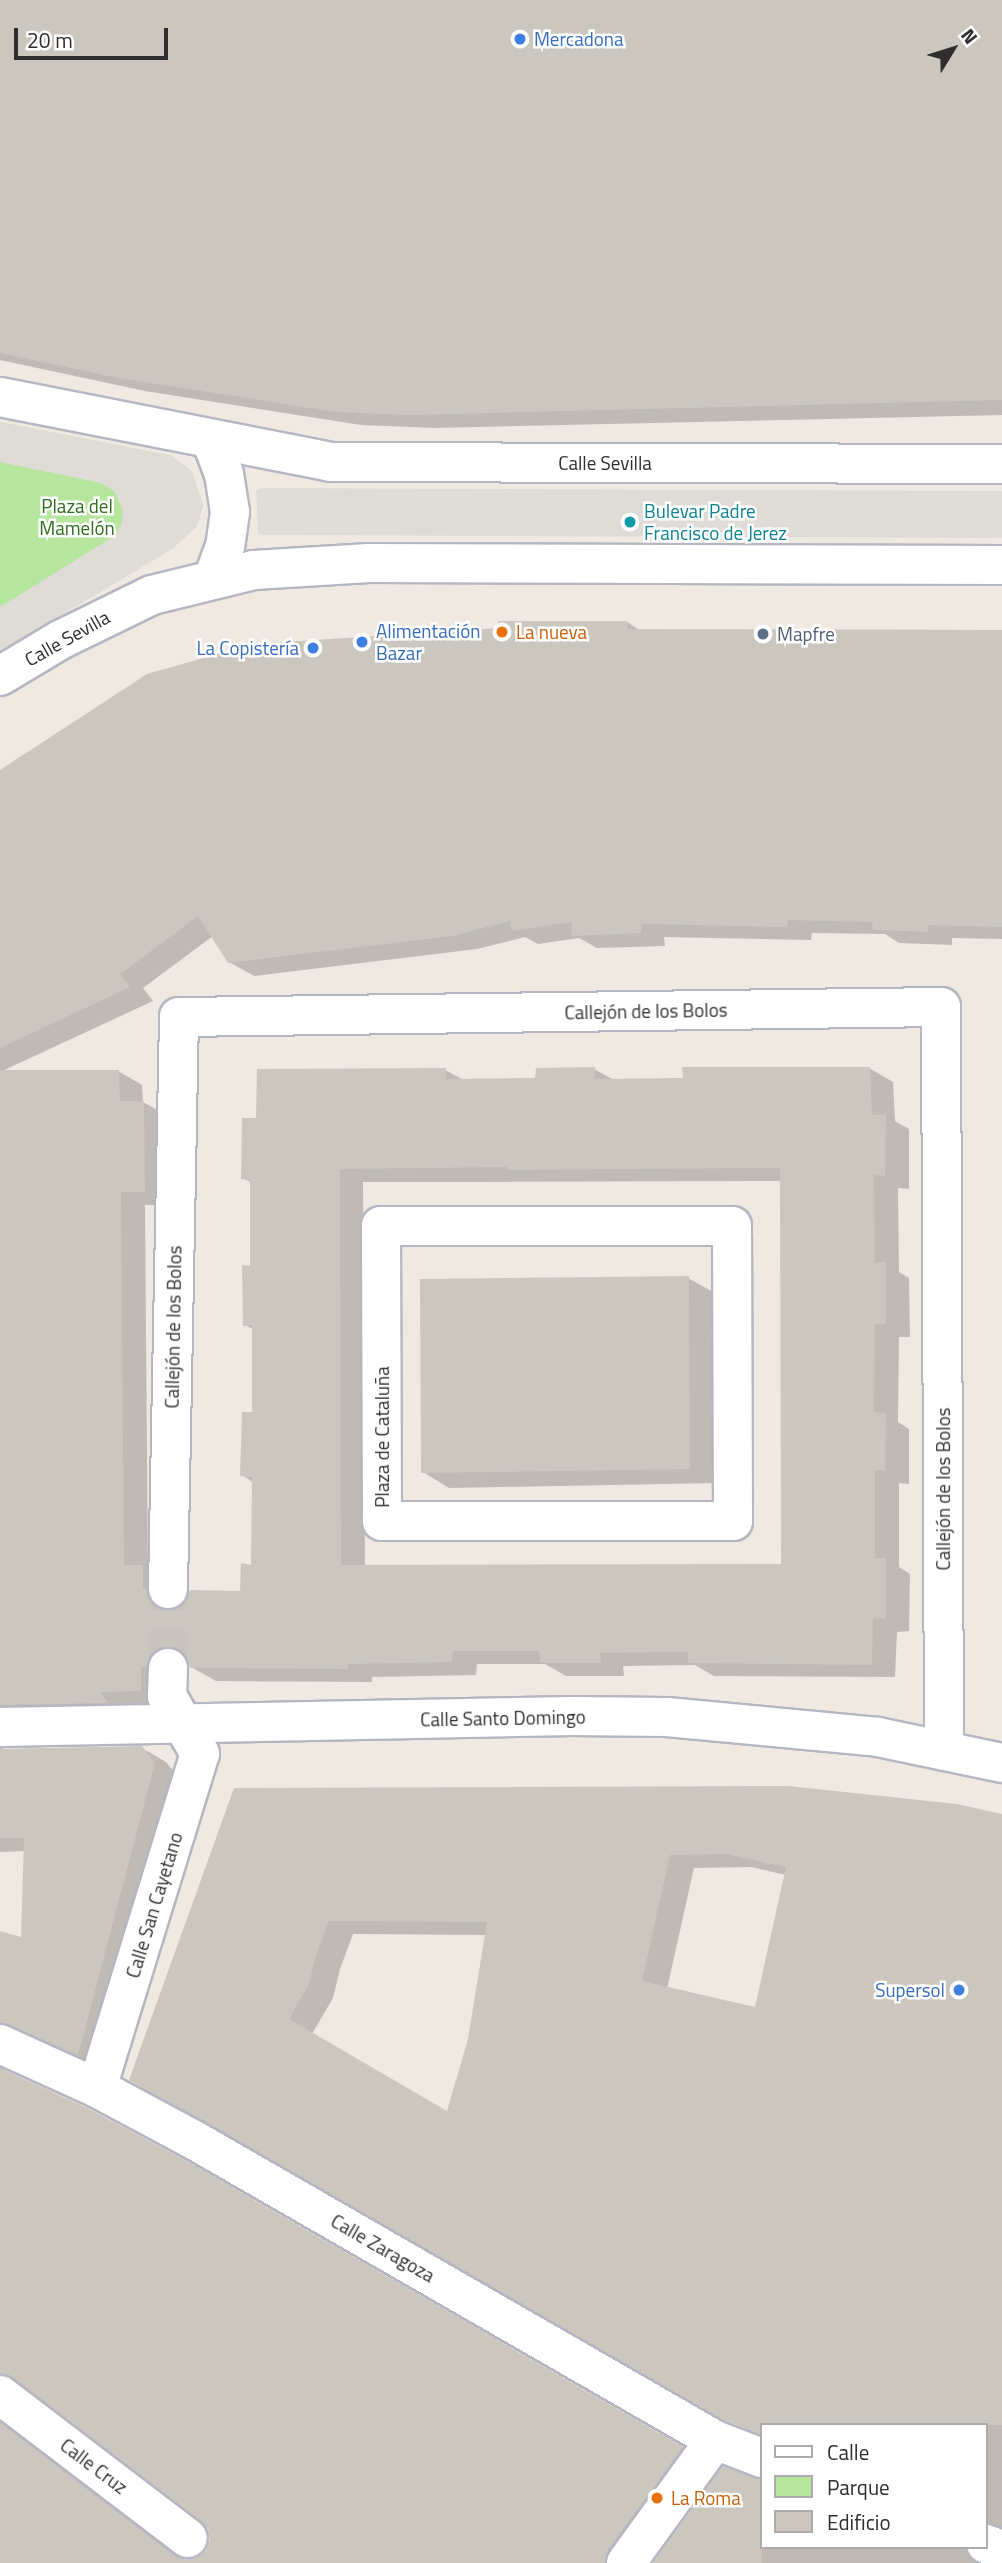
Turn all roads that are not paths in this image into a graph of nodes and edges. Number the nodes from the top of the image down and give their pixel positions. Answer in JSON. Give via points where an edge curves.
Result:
{"nodes":[{"id":1,"x":0,"y":397,"type":"edge"},
{"id":2,"x":211,"y":440,"type":"junction"},
{"id":3,"x":1002,"y":464,"type":"edge"},
{"id":4,"x":1002,"y":565,"type":"edge"},
{"id":5,"x":214,"y":577,"type":"junction"},
{"id":6,"x":0,"y":676,"type":"edge"},
{"id":7,"x":732,"y":1226,"type":"joint"},
{"id":8,"x":168,"y":1589,"type":"tunnel mouth"},
{"id":9,"x":168,"y":1668,"type":"tunnel mouth"},
{"id":10,"x":183,"y":1725,"type":"junction"},
{"id":11,"x":0,"y":1727,"type":"edge"},
{"id":12,"x":944,"y":1751,"type":"junction"},
{"id":13,"x":1002,"y":1763,"type":"edge"},
{"id":14,"x":0,"y":2044,"type":"edge"},
{"id":15,"x":97,"y":2088,"type":"junction"},
{"id":16,"x":0,"y":2395,"type":"edge"},
{"id":17,"x":715,"y":2440,"type":"junction"},
{"id":18,"x":760,"y":2457,"type":"edge"},
{"id":19,"x":188,"y":2538,"type":"dead end"},
{"id":20,"x":626,"y":2563,"type":"edge"}],
"edges":[{"from":1,"to":2,"type":"street","name":"Calle Sevilla"},
{"from":2,"to":3,"type":"street","name":"Calle Sevilla","via":[[330,462]]},
{"from":2,"to":5,"type":"street","via":[[224,474],[230,512]]},
{"from":4,"to":5,"type":"street","name":"Calle Sevilla","via":[[369,563]]},
{"from":5,"to":6,"type":"street","name":"Calle Sevilla","via":[[152,595],[60,640]]},
{"from":7,"to":7,"type":"street","name":"Plaza de Cataluña","via":[[733,1521],[382,1521],[381,1226]]},
{"from":8,"to":12,"type":"street","name":"Callejón de los Bolos","via":[[179,1017],[941,1007]]},
{"from":9,"to":10,"type":"street","via":[[167,1696]]},
{"from":10,"to":11,"type":"street","name":"Calle Santo Domingo"},
{"from":10,"to":12,"type":"street","name":"Calle Santo Domingo","via":[[667,1717],[878,1737]]},
{"from":10,"to":15,"type":"street","name":"Calle San Cayetano","via":[[200,1754]]},
{"from":12,"to":13,"type":"street","name":"Calle Santo Domingo"},
{"from":14,"to":15,"type":"street","name":"Calle Zaragoza"},
{"from":15,"to":17,"type":"street","name":"Calle Zaragoza"},
{"from":16,"to":19,"type":"street","name":"Calle Cruz"},
{"from":17,"to":18,"type":"street","name":"Calle Zaragoza"},
{"from":17,"to":20,"type":"street"}]}
